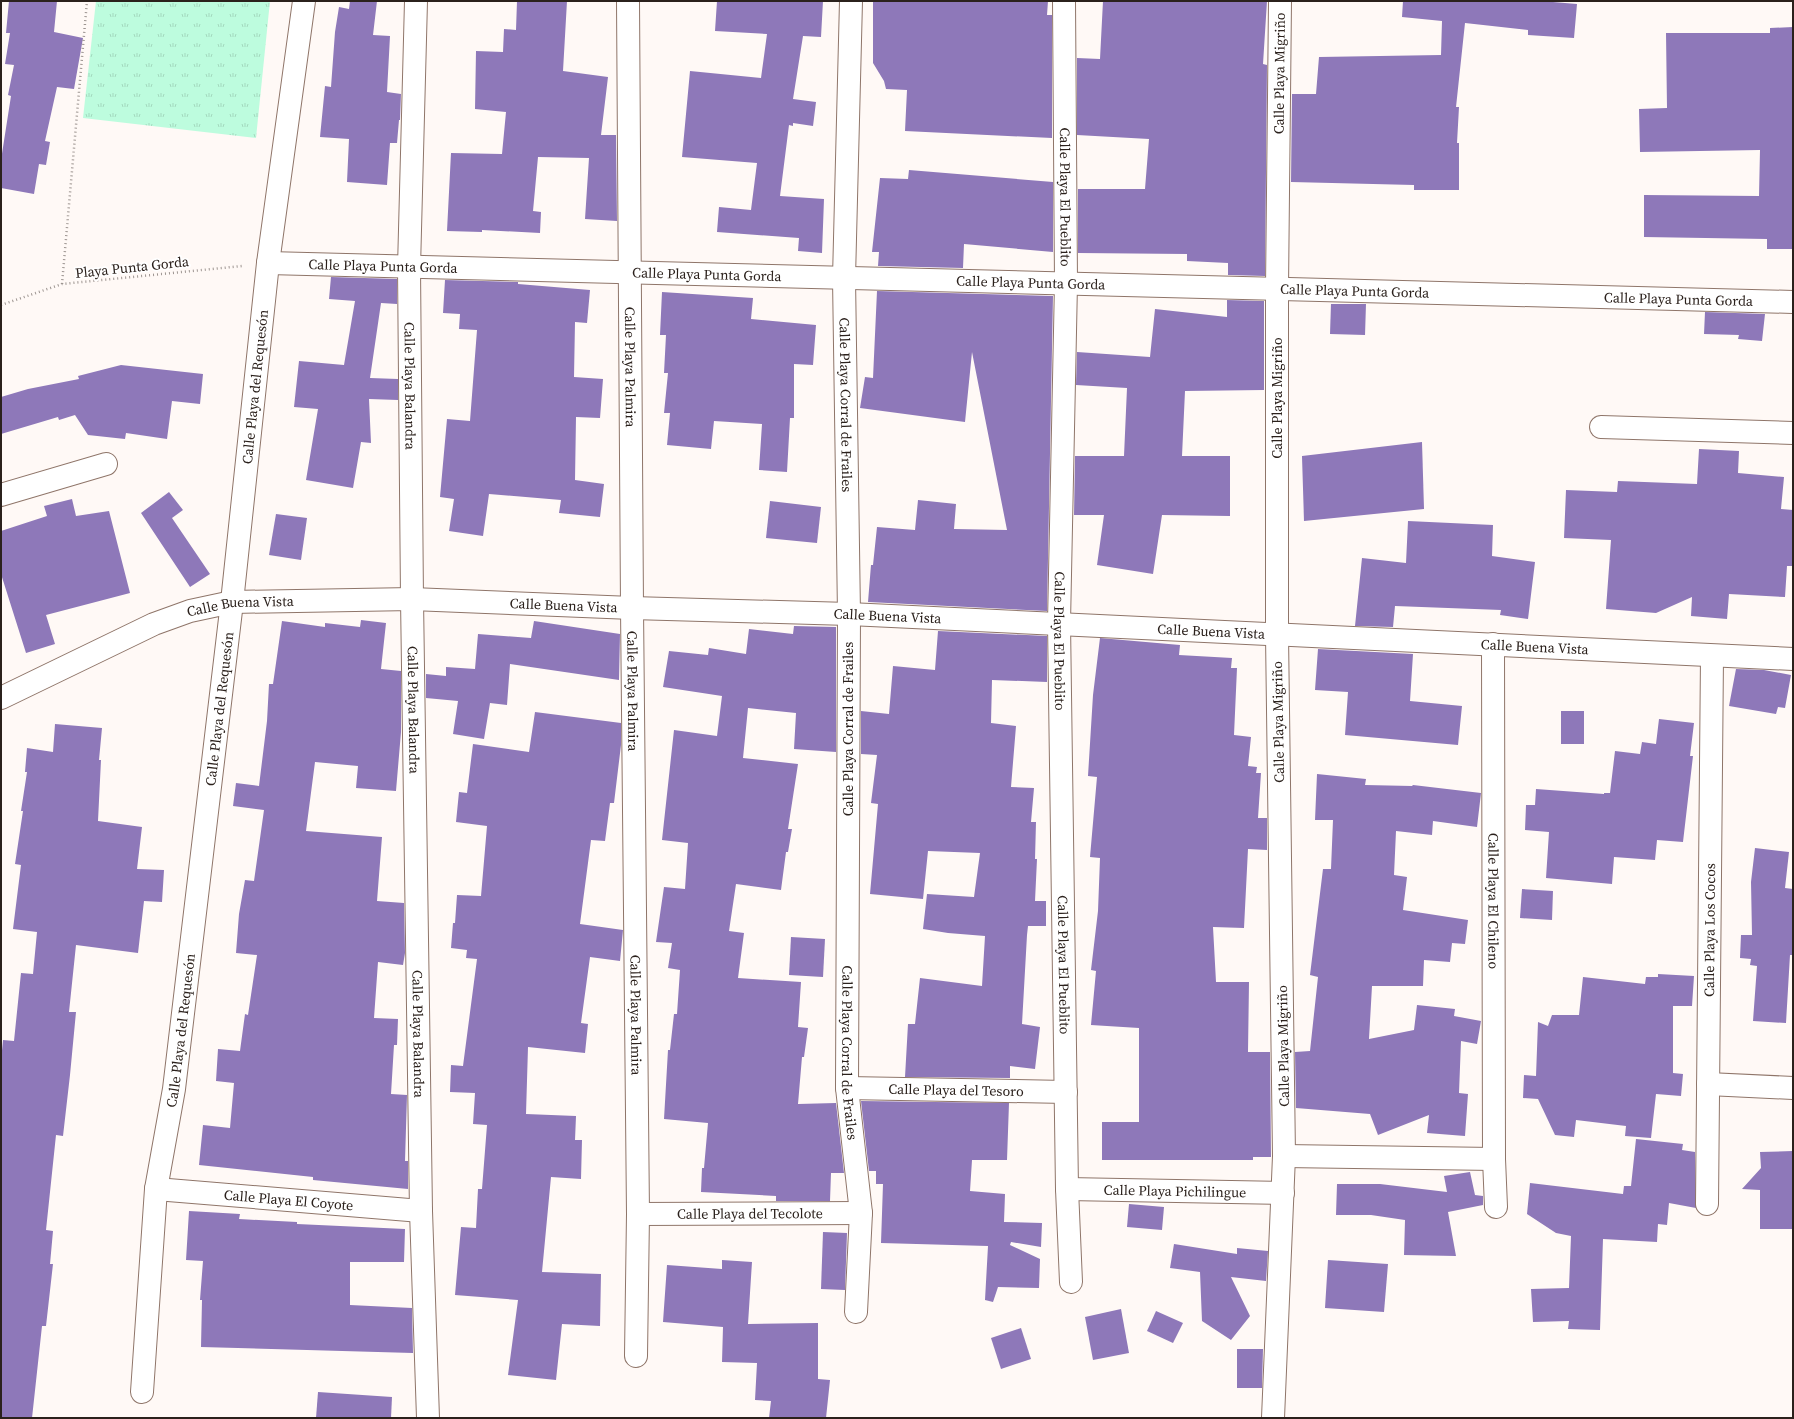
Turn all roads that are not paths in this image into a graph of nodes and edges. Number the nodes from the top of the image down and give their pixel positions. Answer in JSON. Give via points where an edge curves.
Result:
{"nodes":[{"id":1,"x":304,"y":1,"type":"edge"},
{"id":2,"x":416,"y":1,"type":"edge"},
{"id":3,"x":628,"y":1,"type":"edge"},
{"id":4,"x":851,"y":1,"type":"edge"},
{"id":5,"x":1064,"y":1,"type":"edge"},
{"id":6,"x":1280,"y":1,"type":"edge"},
{"id":7,"x":268,"y":263,"type":"junction"},
{"id":8,"x":409,"y":268,"type":"junction"},
{"id":9,"x":630,"y":273,"type":"junction"},
{"id":10,"x":844,"y":278,"type":"junction"},
{"id":11,"x":1066,"y":283,"type":"junction"},
{"id":12,"x":1277,"y":288,"type":"junction"},
{"id":13,"x":1793,"y":302,"type":"edge"},
{"id":14,"x":1602,"y":427,"type":"dead end"},
{"id":15,"x":1793,"y":434,"type":"edge"},
{"id":16,"x":106,"y":464,"type":"dead end"},
{"id":17,"x":1,"y":495,"type":"edge"},
{"id":18,"x":412,"y":599,"type":"junction"},
{"id":19,"x":232,"y":602,"type":"junction"},
{"id":20,"x":632,"y":608,"type":"junction"},
{"id":21,"x":848,"y":614,"type":"junction"},
{"id":22,"x":1059,"y":623,"type":"junction"},
{"id":23,"x":1277,"y":635,"type":"junction"},
{"id":24,"x":1493,"y":644,"type":"junction"},
{"id":25,"x":1712,"y":656,"type":"junction"},
{"id":26,"x":1793,"y":659,"type":"edge"},
{"id":27,"x":1,"y":698,"type":"edge"},
{"id":28,"x":1708,"y":1084,"type":"junction"},
{"id":29,"x":847,"y":1088,"type":"junction"},
{"id":30,"x":1793,"y":1088,"type":"edge"},
{"id":31,"x":1066,"y":1092,"type":"junction"},
{"id":32,"x":1284,"y":1156,"type":"junction"},
{"id":33,"x":1494,"y":1159,"type":"junction"},
{"id":34,"x":156,"y":1189,"type":"junction"},
{"id":35,"x":1067,"y":1189,"type":"junction"},
{"id":36,"x":1283,"y":1193,"type":"junction"},
{"id":37,"x":1707,"y":1204,"type":"dead end"},
{"id":38,"x":1496,"y":1206,"type":"dead end"},
{"id":39,"x":421,"y":1211,"type":"junction"},
{"id":40,"x":638,"y":1214,"type":"junction"},
{"id":41,"x":862,"y":1214,"type":"junction"},
{"id":42,"x":1071,"y":1282,"type":"dead end"},
{"id":43,"x":856,"y":1312,"type":"dead end"},
{"id":44,"x":636,"y":1356,"type":"dead end"},
{"id":45,"x":142,"y":1392,"type":"dead end"},
{"id":46,"x":428,"y":1418,"type":"edge"},
{"id":47,"x":1273,"y":1418,"type":"edge"}],
"edges":[{"from":1,"to":7,"type":"street","name":"Calle Playa del Requesón"},
{"from":2,"to":8,"type":"street","name":"Calle Playa Balandra"},
{"from":3,"to":9,"type":"street","name":"Calle Playa Palmira"},
{"from":4,"to":10,"type":"street","name":"Calle Playa Corral de Frailes"},
{"from":5,"to":11,"type":"street","name":"Calle Playa El Pueblito"},
{"from":6,"to":12,"type":"street","name":"Calle Playa Migriño"},
{"from":7,"to":8,"type":"street","name":"Calle Playa Punta Gorda"},
{"from":7,"to":19,"type":"street","name":"Calle Playa del Requesón"},
{"from":8,"to":9,"type":"street","name":"Calle Playa Punta Gorda"},
{"from":8,"to":18,"type":"street","name":"Calle Playa Balandra"},
{"from":9,"to":10,"type":"street","name":"Calle Playa Punta Gorda"},
{"from":9,"to":20,"type":"street","name":"Calle Playa Palmira"},
{"from":10,"to":11,"type":"street","name":"Calle Playa Punta Gorda"},
{"from":10,"to":21,"type":"street","name":"Calle Playa Corral de Frailes"},
{"from":11,"to":12,"type":"street","name":"Calle Playa Punta Gorda"},
{"from":11,"to":22,"type":"street","name":"Calle Playa El Pueblito"},
{"from":12,"to":13,"type":"street","name":"Calle Playa Punta Gorda"},
{"from":12,"to":23,"type":"street","name":"Calle Playa Migriño"},
{"from":14,"to":15,"type":"street"},
{"from":16,"to":17,"type":"street"},
{"from":18,"to":19,"type":"street","name":"Calle Buena Vista"},
{"from":18,"to":20,"type":"street","name":"Calle Buena Vista"},
{"from":18,"to":39,"type":"street","name":"Calle Playa Balandra"},
{"from":19,"to":27,"type":"street","name":"Calle Buena Vista","via":[[190,611],[154,624]]},
{"from":19,"to":34,"type":"street","name":"Calle Playa del Requesón","via":[[174,1089]]},
{"from":20,"to":21,"type":"street","name":"Calle Buena Vista"},
{"from":20,"to":40,"type":"street","name":"Calle Playa Palmira"},
{"from":21,"to":22,"type":"street","name":"Calle Buena Vista"},
{"from":21,"to":29,"type":"street","name":"Calle Playa Corral de Frailes"},
{"from":22,"to":23,"type":"street","name":"Calle Buena Vista"},
{"from":22,"to":31,"type":"street","name":"Calle Playa El Pueblito"},
{"from":23,"to":24,"type":"street","name":"Calle Buena Vista"},
{"from":23,"to":32,"type":"street","name":"Calle Playa Migriño"},
{"from":24,"to":25,"type":"street","name":"Calle Buena Vista"},
{"from":24,"to":33,"type":"street","name":"Calle Playa El Chileno"},
{"from":25,"to":26,"type":"street","name":"Calle Buena Vista"},
{"from":25,"to":28,"type":"street","name":"Calle Playa Los Cocos"},
{"from":28,"to":30,"type":"street"},
{"from":28,"to":37,"type":"street","name":"Calle Playa Los Cocos"},
{"from":29,"to":31,"type":"street","name":"Calle Playa del Tesoro"},
{"from":29,"to":41,"type":"street","name":"Calle Playa Corral de Frailes"},
{"from":31,"to":35,"type":"street","name":"Calle Playa El Pueblito"},
{"from":32,"to":33,"type":"street"},
{"from":32,"to":36,"type":"street","name":"Calle Playa Migriño"},
{"from":33,"to":38,"type":"street","name":"Calle Playa El Chileno"},
{"from":34,"to":39,"type":"street","name":"Calle Playa El Coyote"},
{"from":34,"to":45,"type":"street","name":"Calle Playa del Requesón"},
{"from":35,"to":36,"type":"street","name":"Calle Playa Pichilingue"},
{"from":35,"to":42,"type":"street","name":"Calle Playa El Pueblito"},
{"from":36,"to":47,"type":"street","name":"Calle Playa Migriño"},
{"from":39,"to":46,"type":"street","name":"Calle Playa Balandra"},
{"from":40,"to":41,"type":"street","name":"Calle Playa del Tecolote"},
{"from":40,"to":44,"type":"street","name":"Calle Playa Palmira"},
{"from":41,"to":43,"type":"street","name":"Calle Playa Corral de Frailes"}]}
